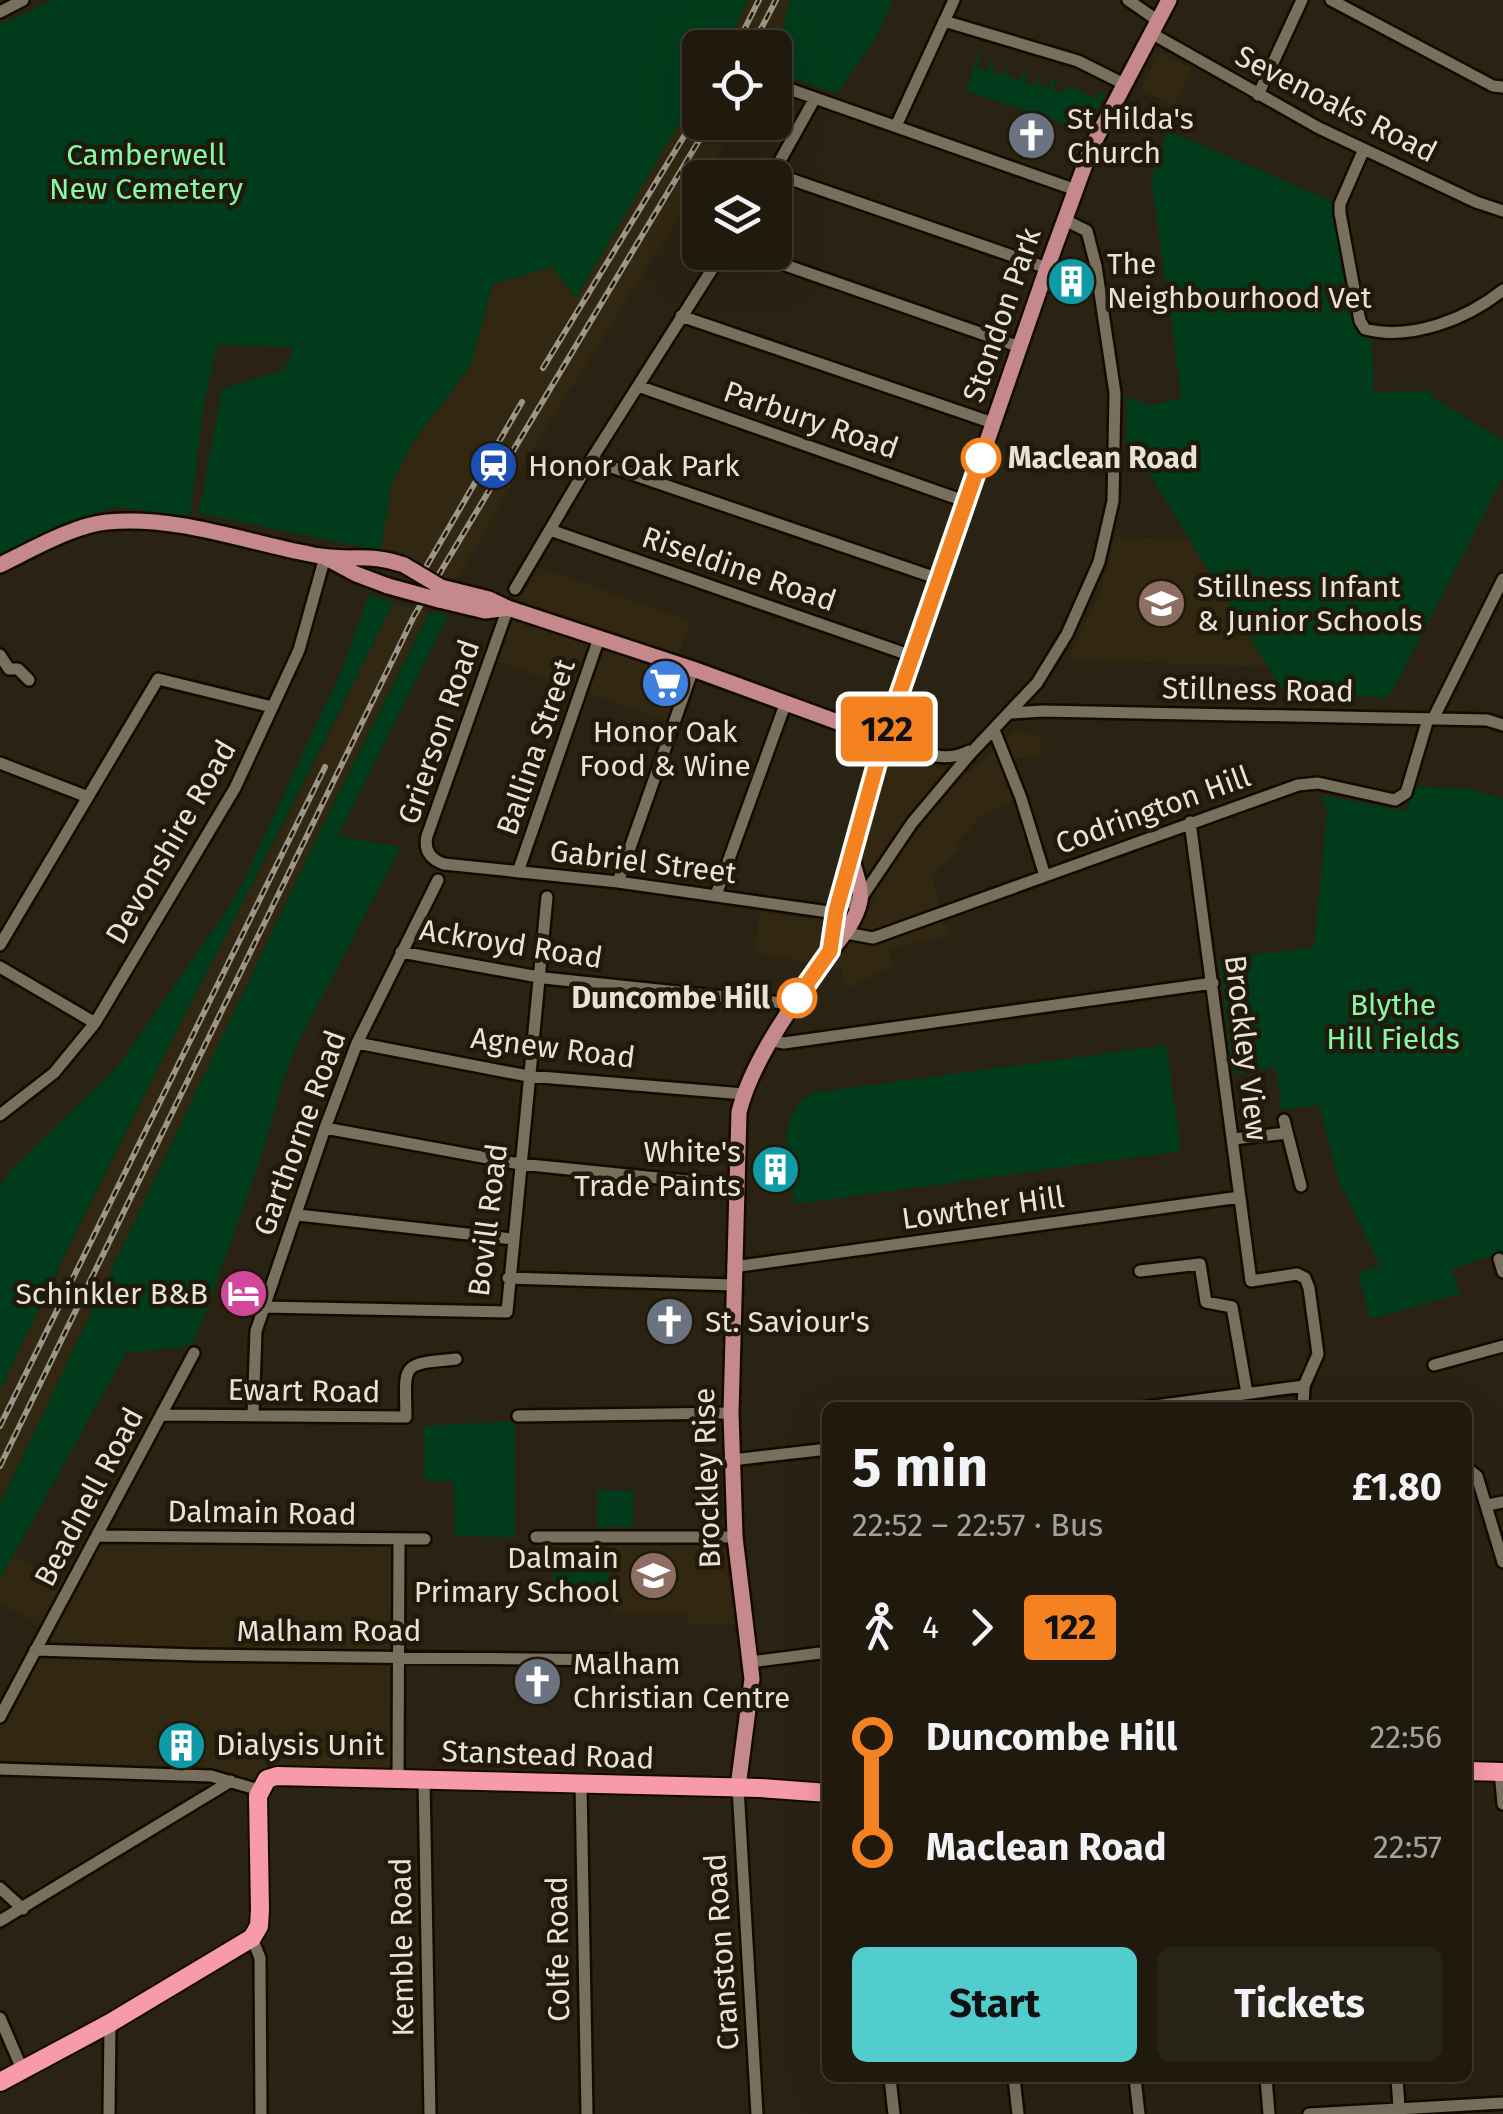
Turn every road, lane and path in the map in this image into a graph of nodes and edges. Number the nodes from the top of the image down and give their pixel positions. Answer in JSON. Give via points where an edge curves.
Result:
{"nodes":[{"id":1,"x":23,"y":0,"type":"edge"},
{"id":2,"x":954,"y":0,"type":"edge"},
{"id":3,"x":1128,"y":0,"type":"edge"},
{"id":4,"x":1169,"y":0,"type":"edge"},
{"id":5,"x":1302,"y":0,"type":"edge"},
{"id":6,"x":1331,"y":0,"type":"edge"},
{"id":7,"x":0,"y":12,"type":"edge"},
{"id":8,"x":944,"y":22,"type":"junction"},
{"id":9,"x":1154,"y":27,"type":"junction"},
{"id":10,"x":1124,"y":84,"type":"junction"},
{"id":11,"x":1503,"y":87,"type":"edge"},
{"id":12,"x":792,"y":90,"type":"edge"},
{"id":13,"x":1258,"y":95,"type":"junction"},
{"id":14,"x":815,"y":98,"type":"junction"},
{"id":15,"x":896,"y":126,"type":"junction"},
{"id":16,"x":1364,"y":149,"type":"junction"},
{"id":17,"x":781,"y":160,"type":"edge"},
{"id":18,"x":792,"y":183,"type":"edge"},
{"id":19,"x":1076,"y":190,"type":"junction"},
{"id":20,"x":1503,"y":210,"type":"edge"},
{"id":21,"x":1065,"y":220,"type":"junction"},
{"id":22,"x":792,"y":267,"type":"edge"},
{"id":23,"x":1047,"y":268,"type":"junction"},
{"id":24,"x":711,"y":270,"type":"edge"},
{"id":25,"x":1503,"y":290,"type":"edge"},
{"id":26,"x":682,"y":316,"type":"junction"},
{"id":27,"x":1020,"y":347,"type":"junction"},
{"id":28,"x":638,"y":386,"type":"junction"},
{"id":29,"x":993,"y":423,"type":"junction"},
{"id":30,"x":591,"y":460,"type":"junction"},
{"id":31,"x":966,"y":502,"type":"junction"},
{"id":32,"x":550,"y":530,"type":"junction"},
{"id":33,"x":324,"y":557,"type":"junction"},
{"id":34,"x":0,"y":565,"type":"edge"},
{"id":35,"x":939,"y":579,"type":"junction"},
{"id":36,"x":1503,"y":580,"type":"edge"},
{"id":37,"x":515,"y":589,"type":"dead end"},
{"id":38,"x":440,"y":594,"type":"junction"},
{"id":39,"x":508,"y":608,"type":"junction"},
{"id":40,"x":600,"y":638,"type":"junction"},
{"id":41,"x":0,"y":655,"type":"edge"},
{"id":42,"x":912,"y":656,"type":"junction"},
{"id":43,"x":693,"y":669,"type":"junction"},
{"id":44,"x":29,"y":680,"type":"dead end"},
{"id":45,"x":1037,"y":683,"type":"junction"},
{"id":46,"x":786,"y":702,"type":"junction"},
{"id":47,"x":272,"y":707,"type":"junction"},
{"id":48,"x":1048,"y":711,"type":"junction"},
{"id":49,"x":1012,"y":713,"type":"junction"},
{"id":50,"x":1430,"y":719,"type":"junction"},
{"id":51,"x":1503,"y":725,"type":"edge"},
{"id":52,"x":994,"y":730,"type":"junction"},
{"id":53,"x":884,"y":738,"type":"junction"},
{"id":54,"x":978,"y":747,"type":"junction"},
{"id":55,"x":941,"y":759,"type":"junction"},
{"id":56,"x":0,"y":763,"type":"edge"},
{"id":57,"x":944,"y":783,"type":"junction"},
{"id":58,"x":88,"y":797,"type":"junction"},
{"id":59,"x":1190,"y":822,"type":"junction"},
{"id":60,"x":444,"y":864,"type":"joint"},
{"id":61,"x":518,"y":872,"type":"junction"},
{"id":62,"x":1045,"y":876,"type":"junction"},
{"id":63,"x":438,"y":880,"type":"dead end"},
{"id":64,"x":618,"y":882,"type":"junction"},
{"id":65,"x":716,"y":895,"type":"junction"},
{"id":66,"x":848,"y":896,"type":"junction"},
{"id":67,"x":547,"y":898,"type":"dead end"},
{"id":68,"x":846,"y":933,"type":"junction"},
{"id":69,"x":0,"y":945,"type":"edge"},
{"id":70,"x":830,"y":951,"type":"junction"},
{"id":71,"x":401,"y":952,"type":"junction"},
{"id":72,"x":0,"y":968,"type":"edge"},
{"id":73,"x":538,"y":977,"type":"junction"},
{"id":74,"x":1213,"y":983,"type":"junction"},
{"id":75,"x":793,"y":1004,"type":"junction"},
{"id":76,"x":95,"y":1023,"type":"junction"},
{"id":77,"x":773,"y":1041,"type":"junction"},
{"id":78,"x":357,"y":1043,"type":"junction"},
{"id":79,"x":528,"y":1076,"type":"junction"},
{"id":80,"x":744,"y":1094,"type":"junction"},
{"id":81,"x":0,"y":1114,"type":"edge"},
{"id":82,"x":325,"y":1128,"type":"junction"},
{"id":83,"x":1233,"y":1139,"type":"junction"},
{"id":84,"x":520,"y":1164,"type":"junction"},
{"id":85,"x":736,"y":1186,"type":"junction"},
{"id":86,"x":1301,"y":1186,"type":"dead end"},
{"id":87,"x":1240,"y":1197,"type":"junction"},
{"id":88,"x":298,"y":1216,"type":"junction"},
{"id":89,"x":512,"y":1239,"type":"junction"},
{"id":90,"x":734,"y":1268,"type":"junction"},
{"id":91,"x":1140,"y":1272,"type":"dead end"},
{"id":92,"x":508,"y":1278,"type":"junction"},
{"id":93,"x":732,"y":1286,"type":"junction"},
{"id":94,"x":264,"y":1307,"type":"junction"},
{"id":95,"x":1503,"y":1346,"type":"edge"},
{"id":96,"x":194,"y":1353,"type":"dead end"},
{"id":97,"x":456,"y":1359,"type":"dead end"},
{"id":98,"x":1434,"y":1364,"type":"dead end"},
{"id":99,"x":1304,"y":1386,"type":"junction"},
{"id":100,"x":1247,"y":1393,"type":"junction"},
{"id":101,"x":1217,"y":1402,"type":"edge"},
{"id":102,"x":1303,"y":1402,"type":"edge"},
{"id":103,"x":730,"y":1412,"type":"junction"},
{"id":104,"x":162,"y":1415,"type":"junction"},
{"id":105,"x":252,"y":1415,"type":"junction"},
{"id":106,"x":518,"y":1416,"type":"dead end"},
{"id":107,"x":822,"y":1450,"type":"edge"},
{"id":108,"x":732,"y":1460,"type":"junction"},
{"id":109,"x":1472,"y":1472,"type":"edge"},
{"id":110,"x":1503,"y":1502,"type":"edge"},
{"id":111,"x":1488,"y":1506,"type":"junction"},
{"id":112,"x":98,"y":1536,"type":"junction"},
{"id":113,"x":536,"y":1538,"type":"dead end"},
{"id":114,"x":735,"y":1538,"type":"junction"},
{"id":115,"x":399,"y":1539,"type":"junction"},
{"id":116,"x":425,"y":1539,"type":"dead end"},
{"id":117,"x":1503,"y":1562,"type":"edge"},
{"id":118,"x":35,"y":1650,"type":"junction"},
{"id":119,"x":822,"y":1653,"type":"edge"},
{"id":120,"x":400,"y":1656,"type":"junction"},
{"id":121,"x":622,"y":1660,"type":"dead end"},
{"id":122,"x":750,"y":1662,"type":"junction"},
{"id":123,"x":0,"y":1716,"type":"edge"},
{"id":124,"x":0,"y":1769,"type":"edge"},
{"id":125,"x":1472,"y":1771,"type":"edge"},
{"id":126,"x":1501,"y":1771,"type":"edge"},
{"id":127,"x":398,"y":1778,"type":"junction"},
{"id":128,"x":424,"y":1779,"type":"junction"},
{"id":129,"x":230,"y":1780,"type":"junction"},
{"id":130,"x":581,"y":1784,"type":"junction"},
{"id":131,"x":263,"y":1785,"type":"junction"},
{"id":132,"x":738,"y":1787,"type":"junction"},
{"id":133,"x":822,"y":1794,"type":"edge"},
{"id":134,"x":1503,"y":1804,"type":"edge"},
{"id":135,"x":0,"y":1888,"type":"edge"},
{"id":136,"x":22,"y":1909,"type":"junction"},
{"id":137,"x":0,"y":1922,"type":"edge"},
{"id":138,"x":252,"y":1938,"type":"junction"},
{"id":139,"x":0,"y":2018,"type":"edge"},
{"id":140,"x":110,"y":2022,"type":"junction"},
{"id":141,"x":22,"y":2069,"type":"junction"},
{"id":142,"x":0,"y":2082,"type":"edge"},
{"id":143,"x":890,"y":2082,"type":"edge"},
{"id":144,"x":1014,"y":2082,"type":"edge"},
{"id":145,"x":1135,"y":2082,"type":"edge"},
{"id":146,"x":1266,"y":2082,"type":"edge"},
{"id":147,"x":1397,"y":2082,"type":"edge"},
{"id":148,"x":1503,"y":2103,"type":"edge"},
{"id":149,"x":1399,"y":2107,"type":"junction"},
{"id":150,"x":109,"y":2114,"type":"edge"},
{"id":151,"x":261,"y":2114,"type":"edge"},
{"id":152,"x":430,"y":2114,"type":"edge"},
{"id":153,"x":586,"y":2114,"type":"edge"},
{"id":154,"x":757,"y":2114,"type":"edge"},
{"id":155,"x":894,"y":2114,"type":"edge"},
{"id":156,"x":1018,"y":2114,"type":"edge"},
{"id":157,"x":1139,"y":2114,"type":"edge"},
{"id":158,"x":1269,"y":2114,"type":"edge"},
{"id":159,"x":1308,"y":2114,"type":"edge"}],
"edges":[{"from":1,"to":7,"type":"street"},
{"from":2,"to":8,"type":"street"},
{"from":3,"to":9,"type":"street","name":"Sevenoaks Road"},
{"from":4,"to":9,"type":"main road","name":"Stondon Park"},
{"from":5,"to":13,"type":"street"},
{"from":6,"to":11,"type":"street"},
{"from":8,"to":10,"type":"street","via":[[1078,62]]},
{"from":8,"to":15,"type":"street"},
{"from":9,"to":10,"type":"main road","name":"Stondon Park"},
{"from":9,"to":13,"type":"street","name":"Sevenoaks Road"},
{"from":10,"to":19,"type":"main road","name":"Stondon Park"},
{"from":12,"to":14,"type":"street"},
{"from":13,"to":16,"type":"street","name":"Sevenoaks Road"},
{"from":14,"to":15,"type":"street"},
{"from":14,"to":17,"type":"street"},
{"from":15,"to":19,"type":"street"},
{"from":16,"to":20,"type":"street","name":"Sevenoaks Road"},
{"from":16,"to":25,"type":"street","via":[[1340,213],[1365,329],[1431,327]]},
{"from":18,"to":23,"type":"street"},
{"from":19,"to":21,"type":"main road","name":"Stondon Park"},
{"from":21,"to":23,"type":"main road","name":"Stondon Park"},
{"from":21,"to":45,"type":"street","via":[[1087,231],[1109,342],[1113,501],[1099,562]]},
{"from":22,"to":27,"type":"street"},
{"from":23,"to":27,"type":"main road","name":"Stondon Park"},
{"from":24,"to":26,"type":"street"},
{"from":26,"to":28,"type":"street"},
{"from":26,"to":29,"type":"street"},
{"from":27,"to":29,"type":"main road","name":"Stondon Park"},
{"from":28,"to":30,"type":"street"},
{"from":28,"to":31,"type":"street","name":"Parbury Road"},
{"from":29,"to":31,"type":"main road","name":"Stondon Park"},
{"from":30,"to":32,"type":"street"},
{"from":30,"to":35,"type":"street"},
{"from":31,"to":35,"type":"main road","name":"Stondon Park"},
{"from":32,"to":37,"type":"street"},
{"from":32,"to":42,"type":"street","name":"Riseldine Road"},
{"from":33,"to":34,"type":"main road","via":[[193,527],[104,522]]},
{"from":33,"to":38,"type":"main road","bridge":true,"via":[[388,586]]},
{"from":33,"to":38,"type":"main road","bridge":true,"via":[[366,556],[404,565]]},
{"from":33,"to":47,"type":"street","name":"Devonshire Road","via":[[299,650]]},
{"from":35,"to":42,"type":"main road","name":"Stondon Park"},
{"from":36,"to":50,"type":"street","name":"Codrington Hill"},
{"from":38,"to":39,"type":"main road"},
{"from":39,"to":40,"type":"main road"},
{"from":39,"to":60,"type":"street","name":"Grierson Road","via":[[427,836],[428,853]]},
{"from":40,"to":43,"type":"main road"},
{"from":40,"to":61,"type":"street","name":"Ballina Street"},
{"from":41,"to":44,"type":"street"},
{"from":42,"to":53,"type":"main road","name":"Stondon Park"},
{"from":43,"to":46,"type":"main road"},
{"from":43,"to":64,"type":"street"},
{"from":45,"to":48,"type":"street","via":[[1034,696]]},
{"from":45,"to":49,"type":"street"},
{"from":46,"to":53,"type":"main road"},
{"from":46,"to":65,"type":"street"},
{"from":47,"to":58,"type":"street","via":[[158,679]]},
{"from":47,"to":76,"type":"street","name":"Devonshire Road","via":[[235,788]]},
{"from":48,"to":49,"type":"street","name":"Stillness Road"},
{"from":48,"to":50,"type":"street","name":"Stillness Road"},
{"from":49,"to":52,"type":"street"},
{"from":50,"to":51,"type":"street","name":"Stillness Road"},
{"from":50,"to":59,"type":"street","name":"Codrington Hill","via":[[1406,793],[1395,800],[1307,783]]},
{"from":52,"to":54,"type":"street"},
{"from":52,"to":62,"type":"street"},
{"from":53,"to":55,"type":"street"},
{"from":53,"to":66,"type":"main road","name":"Stondon Park"},
{"from":54,"to":55,"type":"street"},
{"from":54,"to":57,"type":"street"},
{"from":55,"to":57,"type":"street"},
{"from":56,"to":58,"type":"street"},
{"from":57,"to":66,"type":"street"},
{"from":58,"to":69,"type":"street"},
{"from":59,"to":62,"type":"street","name":"Codrington Hill"},
{"from":59,"to":74,"type":"street","name":"Brockley View"},
{"from":60,"to":61,"type":"street","name":"Gabriel Street"},
{"from":61,"to":64,"type":"street","name":"Gabriel Street"},
{"from":62,"to":68,"type":"street","name":"Codrington Hill","via":[[873,938]]},
{"from":63,"to":71,"type":"street","name":"Garthorne Road"},
{"from":64,"to":65,"type":"street","name":"Gabriel Street"},
{"from":65,"to":66,"type":"street","name":"Gabriel Street"},
{"from":66,"to":68,"type":"main road"},
{"from":66,"to":70,"type":"main road","name":"Stondon Park"},
{"from":67,"to":73,"type":"street","name":"Bovill Road"},
{"from":68,"to":70,"type":"main road"},
{"from":70,"to":75,"type":"main road","name":"Brockley Rise"},
{"from":71,"to":73,"type":"street","name":"Ackroyd Road"},
{"from":71,"to":78,"type":"street","name":"Garthorne Road"},
{"from":72,"to":76,"type":"street"},
{"from":73,"to":75,"type":"street","name":"Ackroyd Road"},
{"from":73,"to":79,"type":"street","name":"Bovill Road"},
{"from":74,"to":77,"type":"street"},
{"from":74,"to":83,"type":"street","name":"Brockley View"},
{"from":75,"to":77,"type":"main road","name":"Brockley Rise"},
{"from":76,"to":81,"type":"street","name":"Devonshire Road","via":[[54,1073]]},
{"from":77,"to":80,"type":"main road","name":"Brockley Rise"},
{"from":78,"to":79,"type":"street","name":"Agnew Road"},
{"from":78,"to":82,"type":"street","name":"Garthorne Road"},
{"from":79,"to":80,"type":"street","name":"Agnew Road"},
{"from":79,"to":84,"type":"street","name":"Bovill Road"},
{"from":80,"to":85,"type":"main road","name":"Brockley Rise"},
{"from":82,"to":84,"type":"street"},
{"from":82,"to":88,"type":"street","name":"Garthorne Road"},
{"from":83,"to":86,"type":"street","via":[[1286,1127]]},
{"from":83,"to":87,"type":"street","name":"Brockley View"},
{"from":84,"to":85,"type":"street"},
{"from":84,"to":89,"type":"street","name":"Bovill Road"},
{"from":85,"to":90,"type":"main road","name":"Brockley Rise"},
{"from":87,"to":90,"type":"street","name":"Lowther Hill"},
{"from":87,"to":99,"type":"street","name":"Brockley View","via":[[1251,1281],[1297,1274],[1310,1288],[1319,1342]]},
{"from":88,"to":89,"type":"street"},
{"from":88,"to":94,"type":"street","name":"Garthorne Road"},
{"from":89,"to":92,"type":"street","name":"Bovill Road"},
{"from":90,"to":93,"type":"main road","name":"Brockley Rise"},
{"from":91,"to":100,"type":"street","via":[[1200,1264],[1206,1302],[1232,1307]]},
{"from":92,"to":93,"type":"street"},
{"from":92,"to":94,"type":"street","name":"Bovill Road","via":[[507,1312]]},
{"from":93,"to":103,"type":"main road","name":"Brockley Rise"},
{"from":94,"to":105,"type":"street","name":"Garthorne Road","via":[[254,1351]]},
{"from":95,"to":98,"type":"street"},
{"from":96,"to":104,"type":"street","name":"Beadnell Road"},
{"from":97,"to":105,"type":"street","name":"Ewart Road","via":[[409,1367],[406,1417]]},
{"from":99,"to":100,"type":"street"},
{"from":99,"to":102,"type":"street"},
{"from":100,"to":101,"type":"street"},
{"from":103,"to":106,"type":"street"},
{"from":103,"to":108,"type":"main road","name":"Brockley Rise"},
{"from":104,"to":105,"type":"street","name":"Ewart Road"},
{"from":104,"to":112,"type":"street","name":"Beadnell Road"},
{"from":107,"to":108,"type":"street"},
{"from":108,"to":114,"type":"main road","name":"Brockley Rise"},
{"from":109,"to":111,"type":"street"},
{"from":110,"to":111,"type":"street"},
{"from":111,"to":117,"type":"street"},
{"from":112,"to":115,"type":"street","name":"Dalmain Road"},
{"from":112,"to":118,"type":"street","name":"Beadnell Road"},
{"from":113,"to":114,"type":"street"},
{"from":114,"to":122,"type":"main road","name":"Brockley Rise"},
{"from":115,"to":116,"type":"street","name":"Dalmain Road"},
{"from":115,"to":120,"type":"street"},
{"from":118,"to":120,"type":"street","name":"Malham Road"},
{"from":118,"to":123,"type":"street","name":"Beadnell Road"},
{"from":119,"to":122,"type":"street"},
{"from":120,"to":121,"type":"street","name":"Malham Road"},
{"from":120,"to":127,"type":"street"},
{"from":122,"to":132,"type":"main road","name":"Brockley Rise","via":[[752,1695]]},
{"from":124,"to":129,"type":"street","name":"Stanstead Road"},
{"from":125,"to":126,"type":"highway"},
{"from":126,"to":134,"type":"street"},
{"from":127,"to":128,"type":"highway","name":"Stanstead Road"},
{"from":127,"to":131,"type":"highway","name":"Stanstead Road","via":[[278,1776]]},
{"from":128,"to":130,"type":"highway","name":"Stanstead Road"},
{"from":128,"to":152,"type":"street","name":"Kemble Road"},
{"from":129,"to":131,"type":"street","name":"Stanstead Road"},
{"from":129,"to":136,"type":"street"},
{"from":130,"to":132,"type":"highway","name":"Stanstead Road"},
{"from":130,"to":153,"type":"street","name":"Colfe Road"},
{"from":131,"to":138,"type":"highway","via":[[260,1910]]},
{"from":132,"to":133,"type":"highway","name":"Stanstead Road"},
{"from":132,"to":154,"type":"street","name":"Cranston Road"},
{"from":135,"to":136,"type":"street"},
{"from":136,"to":137,"type":"street"},
{"from":138,"to":140,"type":"highway"},
{"from":138,"to":151,"type":"street","via":[[260,1958]]},
{"from":139,"to":141,"type":"street"},
{"from":140,"to":141,"type":"highway"},
{"from":140,"to":150,"type":"street"},
{"from":141,"to":142,"type":"highway"},
{"from":143,"to":155,"type":"street"},
{"from":144,"to":156,"type":"street"},
{"from":145,"to":157,"type":"street"},
{"from":146,"to":158,"type":"street"},
{"from":147,"to":149,"type":"street"},
{"from":148,"to":149,"type":"street"},
{"from":149,"to":159,"type":"street"}]}
